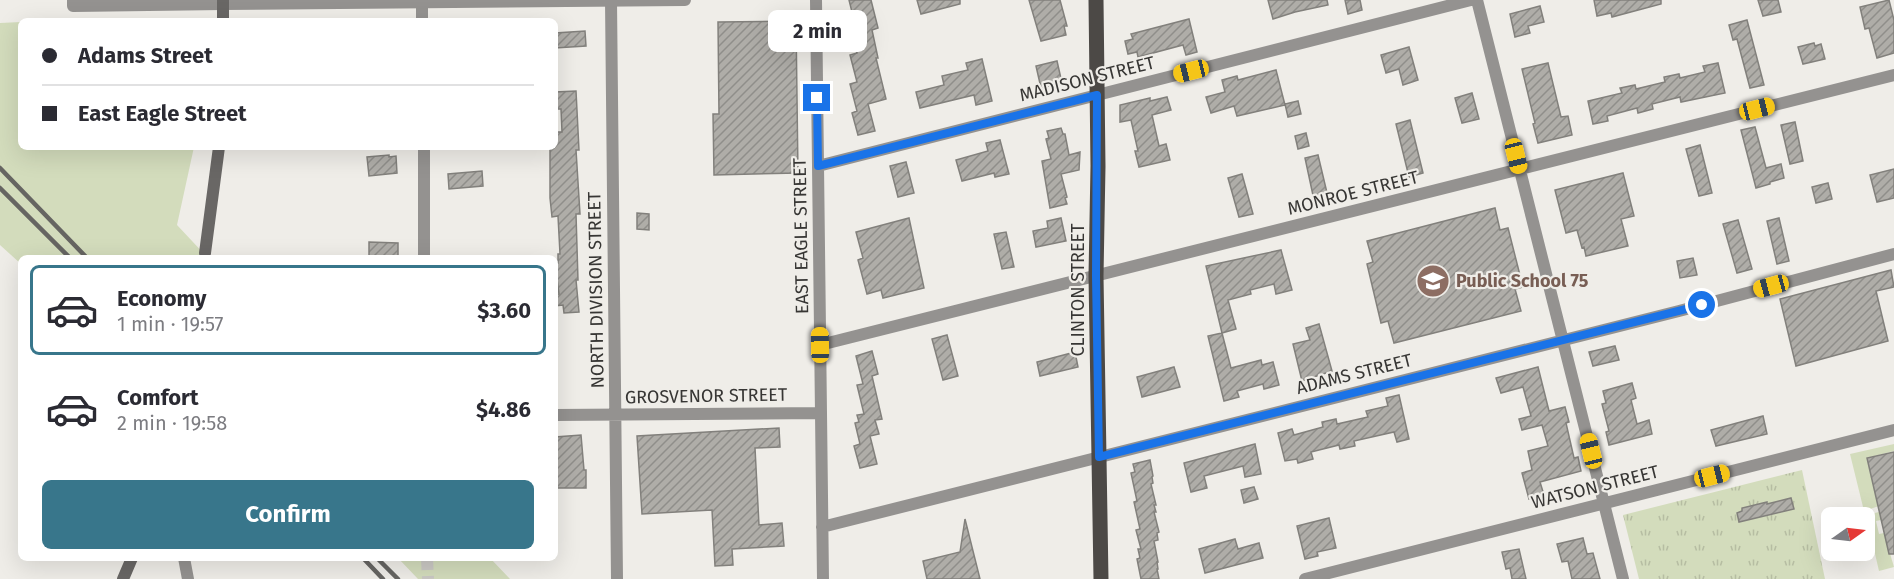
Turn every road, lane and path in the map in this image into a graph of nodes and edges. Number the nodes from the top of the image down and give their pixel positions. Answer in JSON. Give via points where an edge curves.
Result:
{"nodes":[{"id":1,"x":685,"y":0,"type":"edge"},
{"id":2,"x":816,"y":0,"type":"edge"},
{"id":3,"x":1096,"y":0,"type":"edge"},
{"id":4,"x":1471,"y":0,"type":"edge"},
{"id":5,"x":1477,"y":0,"type":"edge"},
{"id":6,"x":422,"y":1,"type":"edge"},
{"id":7,"x":611,"y":1,"type":"edge"},
{"id":8,"x":223,"y":2,"type":"edge"},
{"id":9,"x":73,"y":3,"type":"edge"},
{"id":10,"x":223,"y":18,"type":"edge"},
{"id":11,"x":422,"y":18,"type":"edge"},
{"id":12,"x":1894,"y":75,"type":"edge"},
{"id":13,"x":1097,"y":95,"type":"junction"},
{"id":14,"x":219,"y":150,"type":"edge"},
{"id":15,"x":423,"y":150,"type":"edge"},
{"id":16,"x":818,"y":166,"type":"junction"},
{"id":17,"x":1519,"y":169,"type":"junction"},
{"id":18,"x":205,"y":253,"type":"dead end"},
{"id":19,"x":1894,"y":254,"type":"edge"},
{"id":20,"x":424,"y":255,"type":"edge"},
{"id":21,"x":1096,"y":276,"type":"junction"},
{"id":22,"x":1562,"y":340,"type":"junction"},
{"id":23,"x":820,"y":345,"type":"junction"},
{"id":24,"x":821,"y":413,"type":"junction"},
{"id":25,"x":558,"y":414,"type":"edge"},
{"id":26,"x":615,"y":415,"type":"junction"},
{"id":27,"x":1894,"y":430,"type":"edge"},
{"id":28,"x":1099,"y":457,"type":"junction"},
{"id":29,"x":1604,"y":503,"type":"junction"},
{"id":30,"x":822,"y":527,"type":"junction"},
{"id":31,"x":131,"y":561,"type":"edge"},
{"id":32,"x":185,"y":561,"type":"edge"},
{"id":33,"x":123,"y":579,"type":"edge"},
{"id":34,"x":188,"y":579,"type":"edge"},
{"id":35,"x":617,"y":579,"type":"edge"},
{"id":36,"x":823,"y":579,"type":"edge"},
{"id":37,"x":1101,"y":579,"type":"edge"},
{"id":38,"x":1305,"y":579,"type":"edge"},
{"id":39,"x":1623,"y":579,"type":"edge"}],
"edges":[{"from":1,"to":7,"type":"street"},
{"from":2,"to":16,"type":"street","name":"EAST EAGLE STREET"},
{"from":3,"to":13,"type":"main road","name":"CLINTON STREET"},
{"from":4,"to":13,"type":"street","name":"MADISON STREET"},
{"from":5,"to":17,"type":"street"},
{"from":6,"to":7,"type":"street"},
{"from":6,"to":8,"type":"street"},
{"from":6,"to":11,"type":"street"},
{"from":7,"to":26,"type":"street","name":"NORTH DIVISION STREET"},
{"from":8,"to":9,"type":"street"},
{"from":8,"to":10,"type":"main road"},
{"from":12,"to":17,"type":"street","name":"MONROE STREET"},
{"from":13,"to":16,"type":"street","name":"MADISON STREET"},
{"from":13,"to":21,"type":"main road","name":"CLINTON STREET"},
{"from":14,"to":18,"type":"main road"},
{"from":15,"to":20,"type":"street"},
{"from":16,"to":23,"type":"street","name":"EAST EAGLE STREET"},
{"from":17,"to":21,"type":"street","name":"MONROE STREET"},
{"from":17,"to":22,"type":"street"},
{"from":19,"to":22,"type":"street","name":"ADAMS STREET"},
{"from":21,"to":23,"type":"street","name":"MONROE STREET"},
{"from":21,"to":28,"type":"main road","name":"CLINTON STREET"},
{"from":22,"to":28,"type":"street","name":"ADAMS STREET"},
{"from":22,"to":29,"type":"street"},
{"from":23,"to":24,"type":"street","name":"EAST EAGLE STREET"},
{"from":24,"to":26,"type":"street","name":"GROSVENOR STREET"},
{"from":24,"to":30,"type":"street","name":"EAST EAGLE STREET"},
{"from":25,"to":26,"type":"street","name":"GROSVENOR STREET"},
{"from":26,"to":35,"type":"street","name":"NORTH DIVISION STREET"},
{"from":27,"to":29,"type":"street","name":"WATSON STREET"},
{"from":28,"to":30,"type":"street","name":"ADAMS STREET"},
{"from":28,"to":37,"type":"main road","name":"CLINTON STREET"},
{"from":29,"to":38,"type":"street","name":"WATSON STREET"},
{"from":29,"to":39,"type":"street"},
{"from":30,"to":36,"type":"street","name":"EAST EAGLE STREET"},
{"from":31,"to":33,"type":"main road"},
{"from":32,"to":34,"type":"street"}]}
